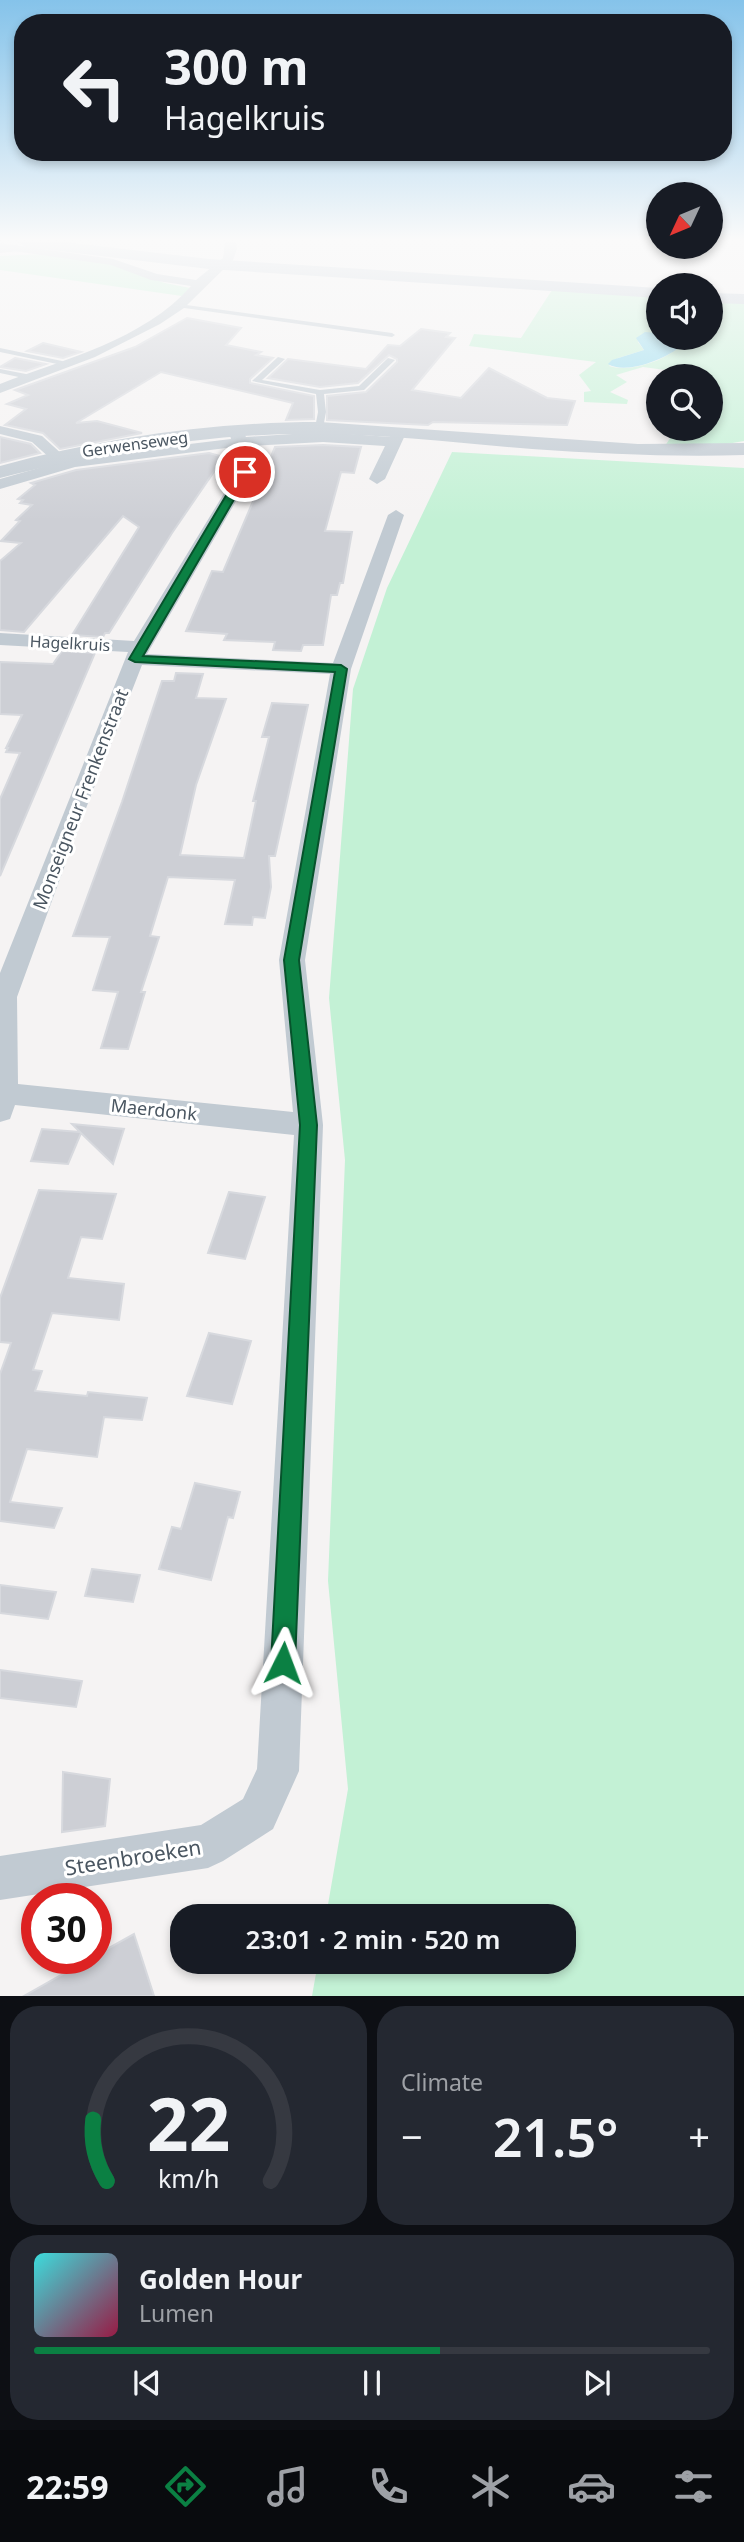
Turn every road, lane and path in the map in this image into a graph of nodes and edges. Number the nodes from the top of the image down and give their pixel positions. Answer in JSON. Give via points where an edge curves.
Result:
{"nodes":[{"id":1,"x":128,"y":335,"type":"edge"},
{"id":2,"x":0,"y":350,"type":"edge"},
{"id":3,"x":281,"y":359,"type":"dead end"},
{"id":4,"x":391,"y":360,"type":"dead end"},
{"id":5,"x":62,"y":363,"type":"junction"},
{"id":6,"x":0,"y":372,"type":"edge"},
{"id":7,"x":29,"y":377,"type":"junction"},
{"id":8,"x":0,"y":390,"type":"edge"},
{"id":9,"x":320,"y":392,"type":"junction"},
{"id":10,"x":319,"y":428,"type":"junction"},
{"id":11,"x":0,"y":430,"type":"edge"},
{"id":12,"x":238,"y":437,"type":"junction"},
{"id":13,"x":397,"y":437,"type":"junction"},
{"id":14,"x":744,"y":447,"type":"edge"},
{"id":15,"x":56,"y":456,"type":"junction"},
{"id":16,"x":0,"y":472,"type":"edge"},
{"id":17,"x":377,"y":479,"type":"dead end"},
{"id":18,"x":0,"y":484,"type":"edge"},
{"id":19,"x":396,"y":515,"type":"dead end"},
{"id":20,"x":0,"y":639,"type":"edge"},
{"id":21,"x":137,"y":653,"type":"junction"},
{"id":22,"x":341,"y":669,"type":"junction"},
{"id":23,"x":1,"y":1099,"type":"edge"},
{"id":24,"x":309,"y":1125,"type":"junction"},
{"id":25,"x":0,"y":1878,"type":"edge"}],
"edges":[{"from":1,"to":5,"type":"street"},
{"from":2,"to":5,"type":"lane"},
{"from":3,"to":9,"type":"lane","via":[[256,381]]},
{"from":4,"to":9,"type":"lane","via":[[361,388]]},
{"from":5,"to":7,"type":"street"},
{"from":6,"to":7,"type":"lane"},
{"from":7,"to":8,"type":"street"},
{"from":9,"to":10,"type":"lane"},
{"from":10,"to":12,"type":"street","name":"Gerwenseweg"},
{"from":10,"to":13,"type":"street","name":"Gerwenseweg"},
{"from":11,"to":15,"type":"street","via":[[37,439]]},
{"from":12,"to":13,"type":"street","name":"Gerwenseweg"},
{"from":12,"to":15,"type":"street","name":"Gerwenseweg"},
{"from":12,"to":18,"type":"street","name":"Gerwenseweg","via":[[74,463]]},
{"from":12,"to":21,"type":"street","name":"Monseigneur Frenkenstraat","via":[[247,463],[245,472]]},
{"from":13,"to":14,"type":"street","name":"Gerwenseweg","via":[[611,450]]},
{"from":13,"to":17,"type":"street"},
{"from":15,"to":16,"type":"street","name":"Gerwenseweg"},
{"from":19,"to":22,"type":"street"},
{"from":20,"to":21,"type":"street","name":"Hagelkruis"},
{"from":21,"to":22,"type":"street","name":"Hagelkruis"},
{"from":21,"to":23,"type":"street","name":"Monseigneur Frenkenstraat","via":[[4,997]]},
{"from":22,"to":24,"type":"street","via":[[292,960]]},
{"from":23,"to":24,"type":"street","name":"Maerdonk"},
{"from":24,"to":25,"type":"street","name":"Steenbroeken","via":[[278,1771],[258,1814],[208,1846]]}]}
